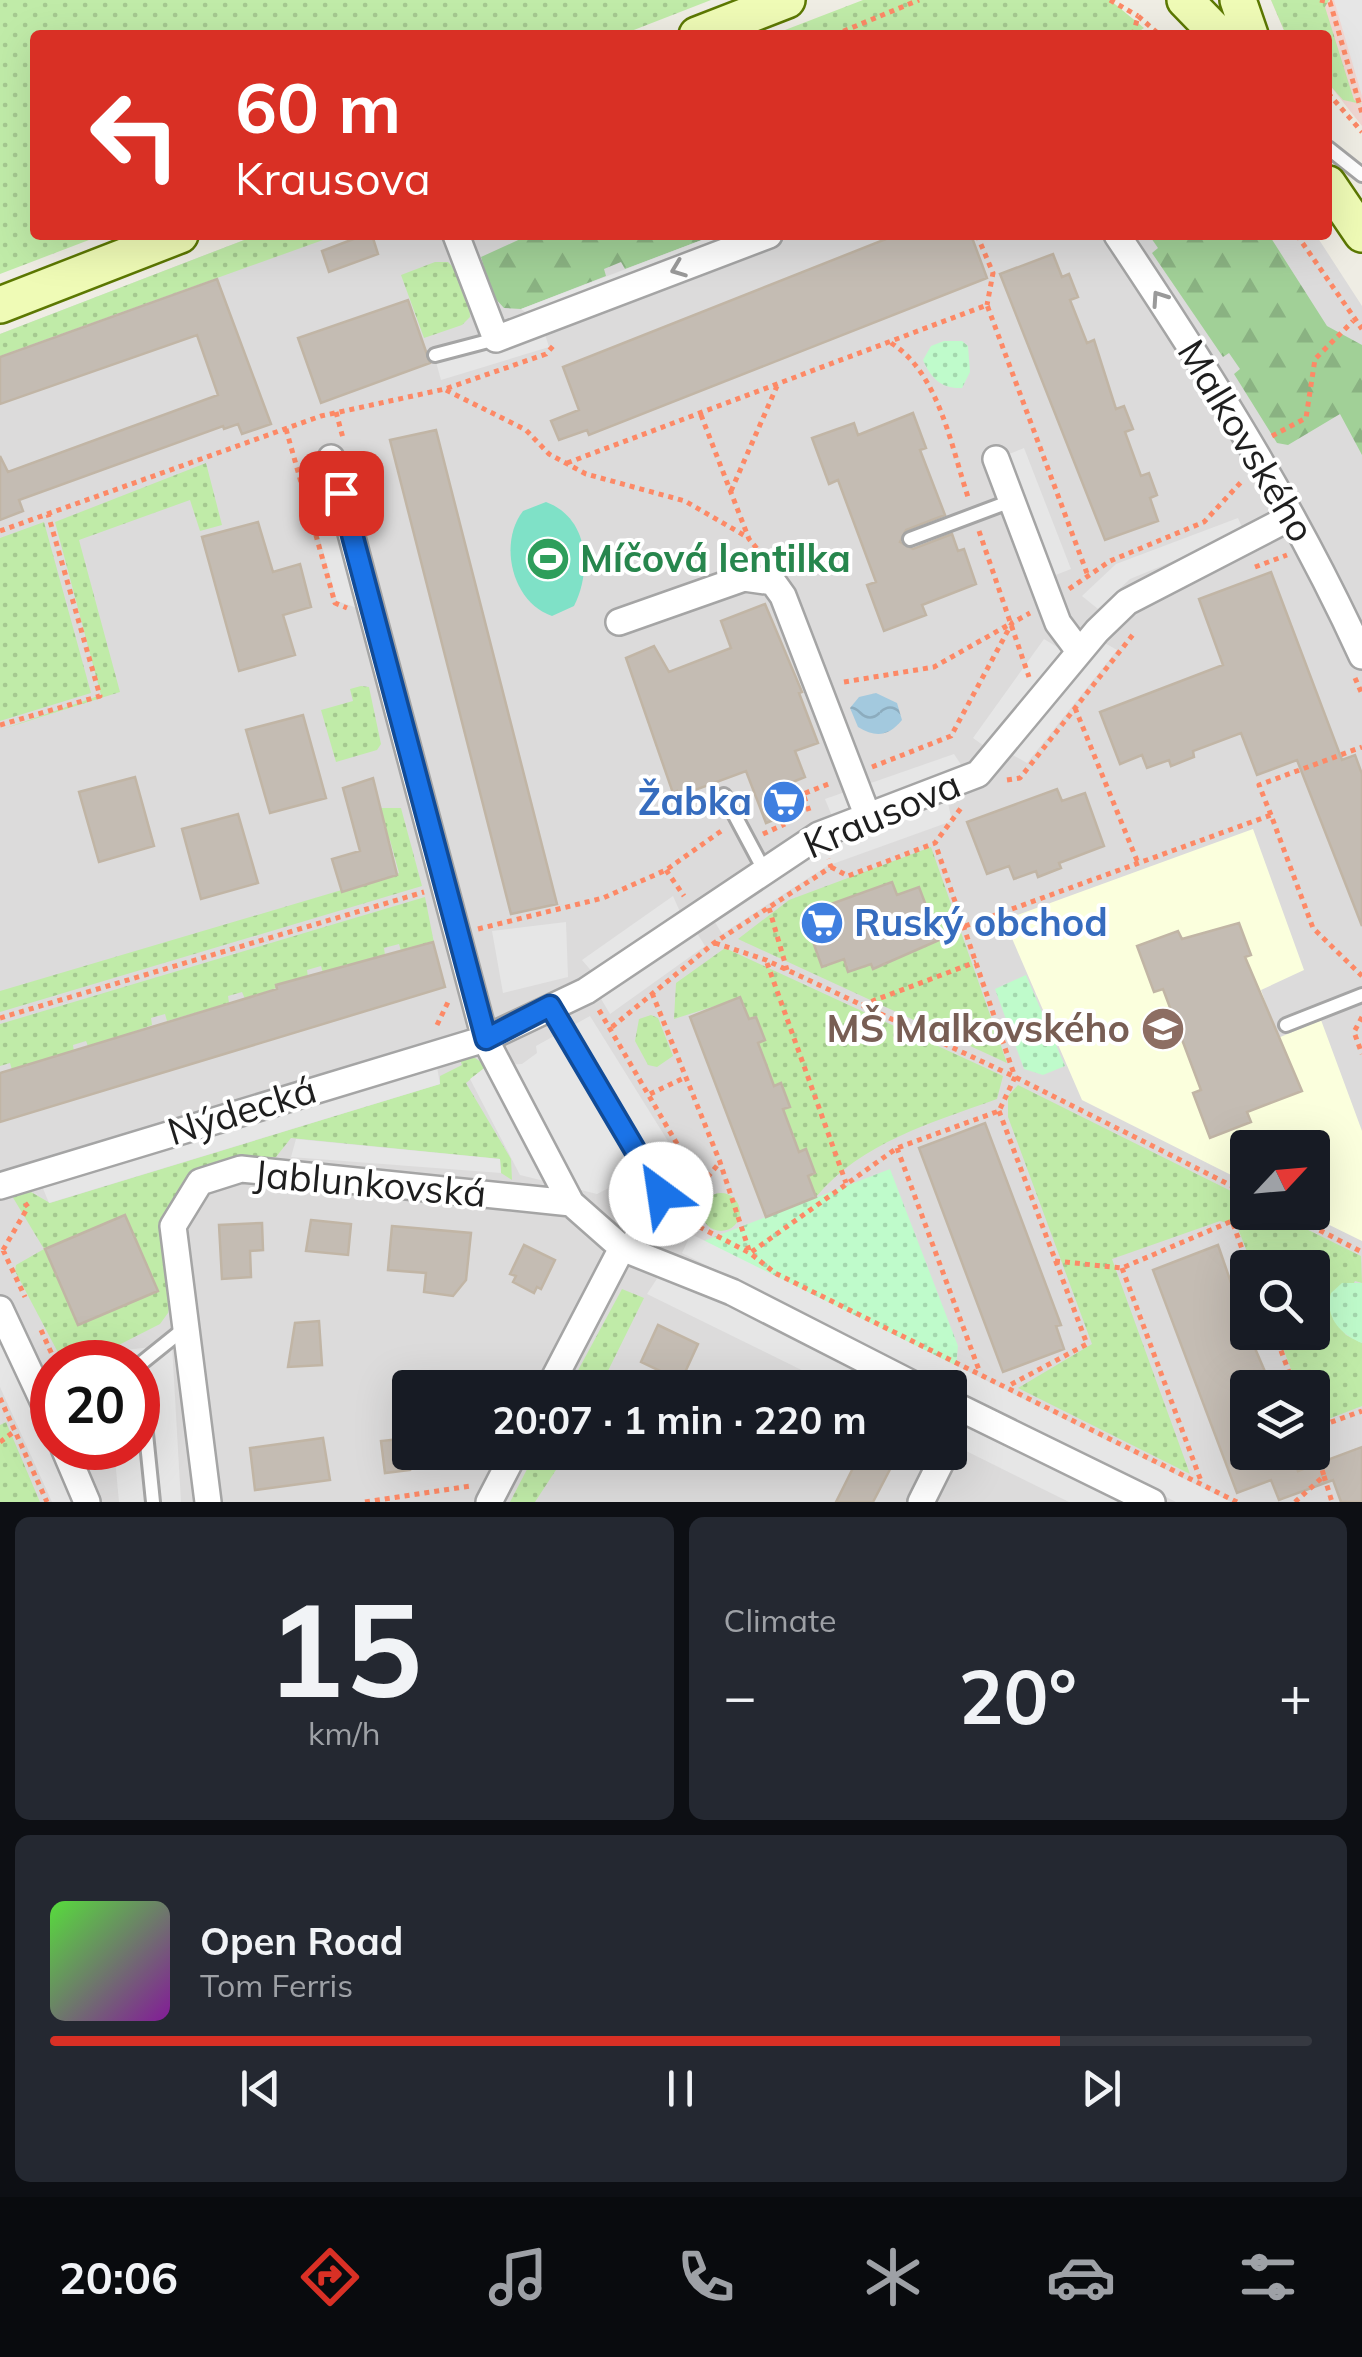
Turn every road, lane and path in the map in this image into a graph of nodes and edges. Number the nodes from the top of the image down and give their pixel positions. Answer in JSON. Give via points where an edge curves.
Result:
{"nodes":[{"id":1,"x":787,"y":0,"type":"edge"},
{"id":2,"x":920,"y":0,"type":"edge"},
{"id":3,"x":1110,"y":0,"type":"edge"},
{"id":4,"x":1185,"y":0,"type":"edge"},
{"id":5,"x":1238,"y":0,"type":"edge"},
{"id":6,"x":1320,"y":0,"type":"edge"},
{"id":7,"x":1333,"y":1,"type":"edge"},
{"id":8,"x":1138,"y":16,"type":"junction"},
{"id":9,"x":711,"y":30,"type":"edge"},
{"id":10,"x":846,"y":30,"type":"edge"},
{"id":11,"x":1134,"y":30,"type":"edge"},
{"id":12,"x":1154,"y":30,"type":"edge"},
{"id":13,"x":1214,"y":30,"type":"edge"},
{"id":14,"x":1248,"y":30,"type":"edge"},
{"id":15,"x":1332,"y":98,"type":"edge"},
{"id":16,"x":1362,"y":113,"type":"edge"},
{"id":17,"x":1362,"y":132,"type":"edge"},
{"id":18,"x":1332,"y":151,"type":"edge"},
{"id":19,"x":1362,"y":175,"type":"edge"},
{"id":20,"x":1332,"y":190,"type":"edge"},
{"id":21,"x":1362,"y":234,"type":"edge"},
{"id":22,"x":167,"y":240,"type":"edge"},
{"id":23,"x":458,"y":240,"type":"edge"},
{"id":24,"x":757,"y":240,"type":"edge"},
{"id":25,"x":978,"y":240,"type":"edge"},
{"id":26,"x":1120,"y":240,"type":"edge"},
{"id":27,"x":1300,"y":240,"type":"edge"},
{"id":28,"x":0,"y":305,"type":"edge"},
{"id":29,"x":987,"y":305,"type":"junction"},
{"id":30,"x":1353,"y":320,"type":"junction"},
{"id":31,"x":1362,"y":329,"type":"edge"},
{"id":32,"x":562,"y":336,"type":"dead end"},
{"id":33,"x":496,"y":339,"type":"junction"},
{"id":34,"x":435,"y":355,"type":"dead end"},
{"id":35,"x":777,"y":386,"type":"junction"},
{"id":36,"x":444,"y":389,"type":"junction"},
{"id":37,"x":336,"y":412,"type":"junction"},
{"id":38,"x":286,"y":429,"type":"junction"},
{"id":39,"x":1255,"y":445,"type":"junction"},
{"id":40,"x":339,"y":454,"type":"joint"},
{"id":41,"x":996,"y":459,"type":"dead end"},
{"id":42,"x":567,"y":463,"type":"junction"},
{"id":43,"x":731,"y":492,"type":"dead end"},
{"id":44,"x":1011,"y":501,"type":"junction"},
{"id":45,"x":48,"y":514,"type":"junction"},
{"id":46,"x":1291,"y":518,"type":"junction"},
{"id":47,"x":0,"y":531,"type":"edge"},
{"id":48,"x":749,"y":539,"type":"dead end"},
{"id":49,"x":910,"y":539,"type":"dead end"},
{"id":50,"x":1300,"y":564,"type":"dead end"},
{"id":51,"x":1239,"y":573,"type":"dead end"},
{"id":52,"x":1088,"y":576,"type":"dead end"},
{"id":53,"x":355,"y":611,"type":"dead end"},
{"id":54,"x":1144,"y":618,"type":"dead end"},
{"id":55,"x":619,"y":622,"type":"dead end"},
{"id":56,"x":1012,"y":622,"type":"dead end"},
{"id":57,"x":1079,"y":652,"type":"junction"},
{"id":58,"x":1358,"y":666,"type":"edge"},
{"id":59,"x":831,"y":684,"type":"dead end"},
{"id":60,"x":1362,"y":694,"type":"edge"},
{"id":61,"x":1075,"y":708,"type":"junction"},
{"id":62,"x":0,"y":725,"type":"edge"},
{"id":63,"x":1362,"y":747,"type":"edge"},
{"id":64,"x":998,"y":781,"type":"dead end"},
{"id":65,"x":724,"y":795,"type":"dead end"},
{"id":66,"x":968,"y":798,"type":"dead end"},
{"id":67,"x":1272,"y":815,"type":"junction"},
{"id":68,"x":868,"y":816,"type":"junction"},
{"id":69,"x":737,"y":820,"type":"junction"},
{"id":70,"x":814,"y":824,"type":"junction"},
{"id":71,"x":935,"y":843,"type":"junction"},
{"id":72,"x":1138,"y":863,"type":"junction"},
{"id":73,"x":831,"y":867,"type":"junction"},
{"id":74,"x":666,"y":870,"type":"junction"},
{"id":75,"x":764,"y":870,"type":"junction"},
{"id":76,"x":444,"y":886,"type":"junction"},
{"id":77,"x":769,"y":908,"type":"junction"},
{"id":78,"x":472,"y":913,"type":"dead end"},
{"id":79,"x":696,"y":914,"type":"junction"},
{"id":80,"x":965,"y":926,"type":"junction"},
{"id":81,"x":714,"y":943,"type":"junction"},
{"id":82,"x":766,"y":960,"type":"junction"},
{"id":83,"x":977,"y":962,"type":"junction"},
{"id":84,"x":786,"y":970,"type":"junction"},
{"id":85,"x":1362,"y":976,"type":"edge"},
{"id":86,"x":454,"y":987,"type":"dead end"},
{"id":87,"x":586,"y":991,"type":"junction"},
{"id":88,"x":652,"y":994,"type":"junction"},
{"id":89,"x":1362,"y":995,"type":"edge"},
{"id":90,"x":862,"y":1005,"type":"junction"},
{"id":91,"x":550,"y":1006,"type":"junction"},
{"id":92,"x":1362,"y":1017,"type":"edge"},
{"id":93,"x":0,"y":1018,"type":"edge"},
{"id":94,"x":1286,"y":1024,"type":"dead end"},
{"id":95,"x":612,"y":1028,"type":"junction"},
{"id":96,"x":421,"y":1030,"type":"dead end"},
{"id":97,"x":486,"y":1039,"type":"junction"},
{"id":98,"x":1362,"y":1054,"type":"edge"},
{"id":99,"x":686,"y":1076,"type":"junction"},
{"id":100,"x":1015,"y":1077,"type":"junction"},
{"id":101,"x":650,"y":1094,"type":"junction"},
{"id":102,"x":999,"y":1110,"type":"junction"},
{"id":103,"x":897,"y":1148,"type":"junction"},
{"id":104,"x":720,"y":1162,"type":"junction"},
{"id":105,"x":701,"y":1184,"type":"junction"},
{"id":106,"x":846,"y":1184,"type":"junction"},
{"id":107,"x":1230,"y":1185,"type":"edge"},
{"id":108,"x":0,"y":1186,"type":"edge"},
{"id":109,"x":571,"y":1203,"type":"junction"},
{"id":110,"x":1230,"y":1223,"type":"edge"},
{"id":111,"x":1319,"y":1230,"type":"edge"},
{"id":112,"x":622,"y":1248,"type":"junction"},
{"id":113,"x":1362,"y":1252,"type":"edge"},
{"id":114,"x":750,"y":1253,"type":"junction"},
{"id":115,"x":1055,"y":1261,"type":"junction"},
{"id":116,"x":1122,"y":1268,"type":"junction"},
{"id":117,"x":0,"y":1309,"type":"edge"},
{"id":118,"x":185,"y":1328,"type":"junction"},
{"id":119,"x":558,"y":1370,"type":"edge"},
{"id":120,"x":885,"y":1370,"type":"edge"},
{"id":121,"x":980,"y":1372,"type":"junction"},
{"id":122,"x":30,"y":1373,"type":"edge"},
{"id":123,"x":1008,"y":1386,"type":"junction"},
{"id":124,"x":0,"y":1398,"type":"edge"},
{"id":125,"x":1362,"y":1410,"type":"edge"},
{"id":126,"x":967,"y":1411,"type":"edge"},
{"id":127,"x":1330,"y":1422,"type":"edge"},
{"id":128,"x":15,"y":1432,"type":"junction"},
{"id":129,"x":0,"y":1442,"type":"edge"},
{"id":130,"x":73,"y":1470,"type":"edge"},
{"id":131,"x":506,"y":1470,"type":"edge"},
{"id":132,"x":937,"y":1470,"type":"edge"},
{"id":133,"x":1322,"y":1470,"type":"edge"},
{"id":134,"x":1324,"y":1476,"type":"junction"},
{"id":135,"x":1202,"y":1482,"type":"junction"},
{"id":136,"x":47,"y":1502,"type":"edge"},
{"id":137,"x":87,"y":1502,"type":"edge"},
{"id":138,"x":152,"y":1502,"type":"edge"},
{"id":139,"x":208,"y":1502,"type":"edge"},
{"id":140,"x":365,"y":1502,"type":"edge"},
{"id":141,"x":446,"y":1502,"type":"edge"},
{"id":142,"x":489,"y":1502,"type":"edge"},
{"id":143,"x":922,"y":1502,"type":"edge"},
{"id":144,"x":1152,"y":1502,"type":"edge"},
{"id":145,"x":1237,"y":1502,"type":"edge"},
{"id":146,"x":1295,"y":1502,"type":"edge"},
{"id":147,"x":1332,"y":1502,"type":"edge"}],
"edges":[{"from":1,"to":9,"type":"main road"},
{"from":2,"to":10,"type":"path"},
{"from":3,"to":8,"type":"path"},
{"from":4,"to":13,"type":"main road"},
{"from":5,"to":14,"type":"main road"},
{"from":6,"to":7,"type":"path"},
{"from":7,"to":16,"type":"path"},
{"from":8,"to":11,"type":"path"},
{"from":8,"to":12,"type":"path"},
{"from":15,"to":17,"type":"path"},
{"from":18,"to":19,"type":"lane"},
{"from":20,"to":21,"type":"main road"},
{"from":22,"to":28,"type":"main road"},
{"from":23,"to":33,"type":"street"},
{"from":24,"to":33,"type":"street","one_way":true},
{"from":25,"to":29,"type":"path","via":[[993,273]]},
{"from":39,"to":26,"type":"street","name":"Malkovského","one_way":true},
{"from":27,"to":30,"type":"path"},
{"from":29,"to":35,"type":"path"},
{"from":29,"to":52,"type":"path"},
{"from":30,"to":31,"type":"path"},
{"from":30,"to":39,"type":"path","via":[[1315,360],[1306,418]]},
{"from":32,"to":36,"type":"path","via":[[546,354]]},
{"from":33,"to":34,"type":"lane"},
{"from":35,"to":42,"type":"path"},
{"from":35,"to":43,"type":"path"},
{"from":36,"to":37,"type":"path"},
{"from":36,"to":42,"type":"path","via":[[526,430]]},
{"from":37,"to":38,"type":"path"},
{"from":37,"to":40,"type":"path"},
{"from":38,"to":45,"type":"path"},
{"from":38,"to":53,"type":"path","via":[[335,603]]},
{"from":39,"to":46,"type":"street","name":"Malkovského"},
{"from":40,"to":76,"type":"street"},
{"from":41,"to":44,"type":"street"},
{"from":42,"to":48,"type":"path","via":[[685,501]]},
{"from":44,"to":49,"type":"lane"},
{"from":44,"to":57,"type":"street","via":[[1058,623]]},
{"from":45,"to":47,"type":"path"},
{"from":45,"to":62,"type":"path","via":[[100,696]]},
{"from":46,"to":57,"type":"street","name":"Krausova","via":[[1127,602]]},
{"from":46,"to":58,"type":"street","name":"Malkovského","via":[[1324,574]]},
{"from":50,"to":51,"type":"path","via":[[1292,554]]},
{"from":54,"to":61,"type":"path"},
{"from":55,"to":68,"type":"street","via":[[744,578],[773,582]]},
{"from":56,"to":59,"type":"path","via":[[934,667]]},
{"from":57,"to":68,"type":"street","name":"Krausova","via":[[978,774]]},
{"from":58,"to":60,"type":"path"},
{"from":61,"to":64,"type":"path","via":[[1020,778]]},
{"from":61,"to":72,"type":"path"},
{"from":63,"to":67,"type":"path","via":[[1260,785]]},
{"from":65,"to":69,"type":"lane"},
{"from":66,"to":71,"type":"path"},
{"from":67,"to":72,"type":"path"},
{"from":67,"to":85,"type":"path","via":[[1313,928]]},
{"from":68,"to":70,"type":"street","name":"Krausova"},
{"from":69,"to":70,"type":"path","via":[[749,812],[762,834]]},
{"from":69,"to":74,"type":"path"},
{"from":69,"to":75,"type":"lane"},
{"from":70,"to":73,"type":"path"},
{"from":70,"to":75,"type":"street","name":"Krausova"},
{"from":71,"to":73,"type":"path","via":[[848,876]]},
{"from":71,"to":80,"type":"path"},
{"from":72,"to":80,"type":"path"},
{"from":73,"to":77,"type":"path"},
{"from":74,"to":78,"type":"path","via":[[603,898],[476,930]]},
{"from":74,"to":79,"type":"path"},
{"from":75,"to":79,"type":"street","name":"Krausova"},
{"from":76,"to":93,"type":"path"},
{"from":76,"to":97,"type":"street"},
{"from":77,"to":81,"type":"path"},
{"from":77,"to":84,"type":"path"},
{"from":79,"to":81,"type":"path"},
{"from":79,"to":87,"type":"street","name":"Krausova"},
{"from":80,"to":83,"type":"path"},
{"from":81,"to":82,"type":"path"},
{"from":81,"to":88,"type":"path"},
{"from":82,"to":84,"type":"path"},
{"from":82,"to":106,"type":"path"},
{"from":83,"to":90,"type":"path"},
{"from":83,"to":100,"type":"path"},
{"from":84,"to":90,"type":"path"},
{"from":86,"to":96,"type":"path","via":[[440,1024]]},
{"from":87,"to":91,"type":"street","name":"Krausova"},
{"from":87,"to":95,"type":"path"},
{"from":88,"to":95,"type":"path"},
{"from":88,"to":99,"type":"path"},
{"from":89,"to":94,"type":"lane"},
{"from":90,"to":100,"type":"path"},
{"from":91,"to":97,"type":"street","name":"Krausova"},
{"from":91,"to":112,"type":"lane","via":[[661,1194]]},
{"from":92,"to":98,"type":"path","via":[[1354,1032]]},
{"from":95,"to":101,"type":"path"},
{"from":97,"to":108,"type":"street","name":"Nýdecká"},
{"from":97,"to":109,"type":"street"},
{"from":99,"to":101,"type":"path"},
{"from":99,"to":104,"type":"path"},
{"from":100,"to":102,"type":"path"},
{"from":100,"to":107,"type":"path"},
{"from":101,"to":105,"type":"path"},
{"from":102,"to":103,"type":"path"},
{"from":102,"to":115,"type":"path"},
{"from":103,"to":106,"type":"path"},
{"from":103,"to":121,"type":"path"},
{"from":104,"to":105,"type":"path"},
{"from":104,"to":114,"type":"path"},
{"from":105,"to":114,"type":"path","via":[[682,1218]]},
{"from":106,"to":114,"type":"path"},
{"from":109,"to":112,"type":"street"},
{"from":109,"to":118,"type":"street","name":"Jablunkovská","via":[[241,1170],[200,1182],[173,1226]]},
{"from":110,"to":116,"type":"path"},
{"from":111,"to":113,"type":"path"},
{"from":112,"to":119,"type":"street"},
{"from":112,"to":120,"type":"street","via":[[732,1292]]},
{"from":114,"to":121,"type":"path","via":[[775,1273]]},
{"from":115,"to":116,"type":"path"},
{"from":115,"to":123,"type":"path","via":[[1087,1344]]},
{"from":116,"to":135,"type":"path"},
{"from":117,"to":122,"type":"street"},
{"from":118,"to":138,"type":"lane","via":[[139,1364]]},
{"from":118,"to":139,"type":"street","name":"Jablunkovská"},
{"from":121,"to":123,"type":"path"},
{"from":123,"to":135,"type":"path"},
{"from":124,"to":128,"type":"path"},
{"from":125,"to":127,"type":"path"},
{"from":126,"to":144,"type":"street"},
{"from":128,"to":129,"type":"path"},
{"from":128,"to":136,"type":"path"},
{"from":130,"to":137,"type":"street"},
{"from":131,"to":142,"type":"street"},
{"from":132,"to":143,"type":"street"},
{"from":133,"to":134,"type":"path"},
{"from":134,"to":146,"type":"path"},
{"from":134,"to":147,"type":"path"},
{"from":135,"to":145,"type":"path"},
{"from":140,"to":141,"type":"path","via":[[445,1491]]}]}
